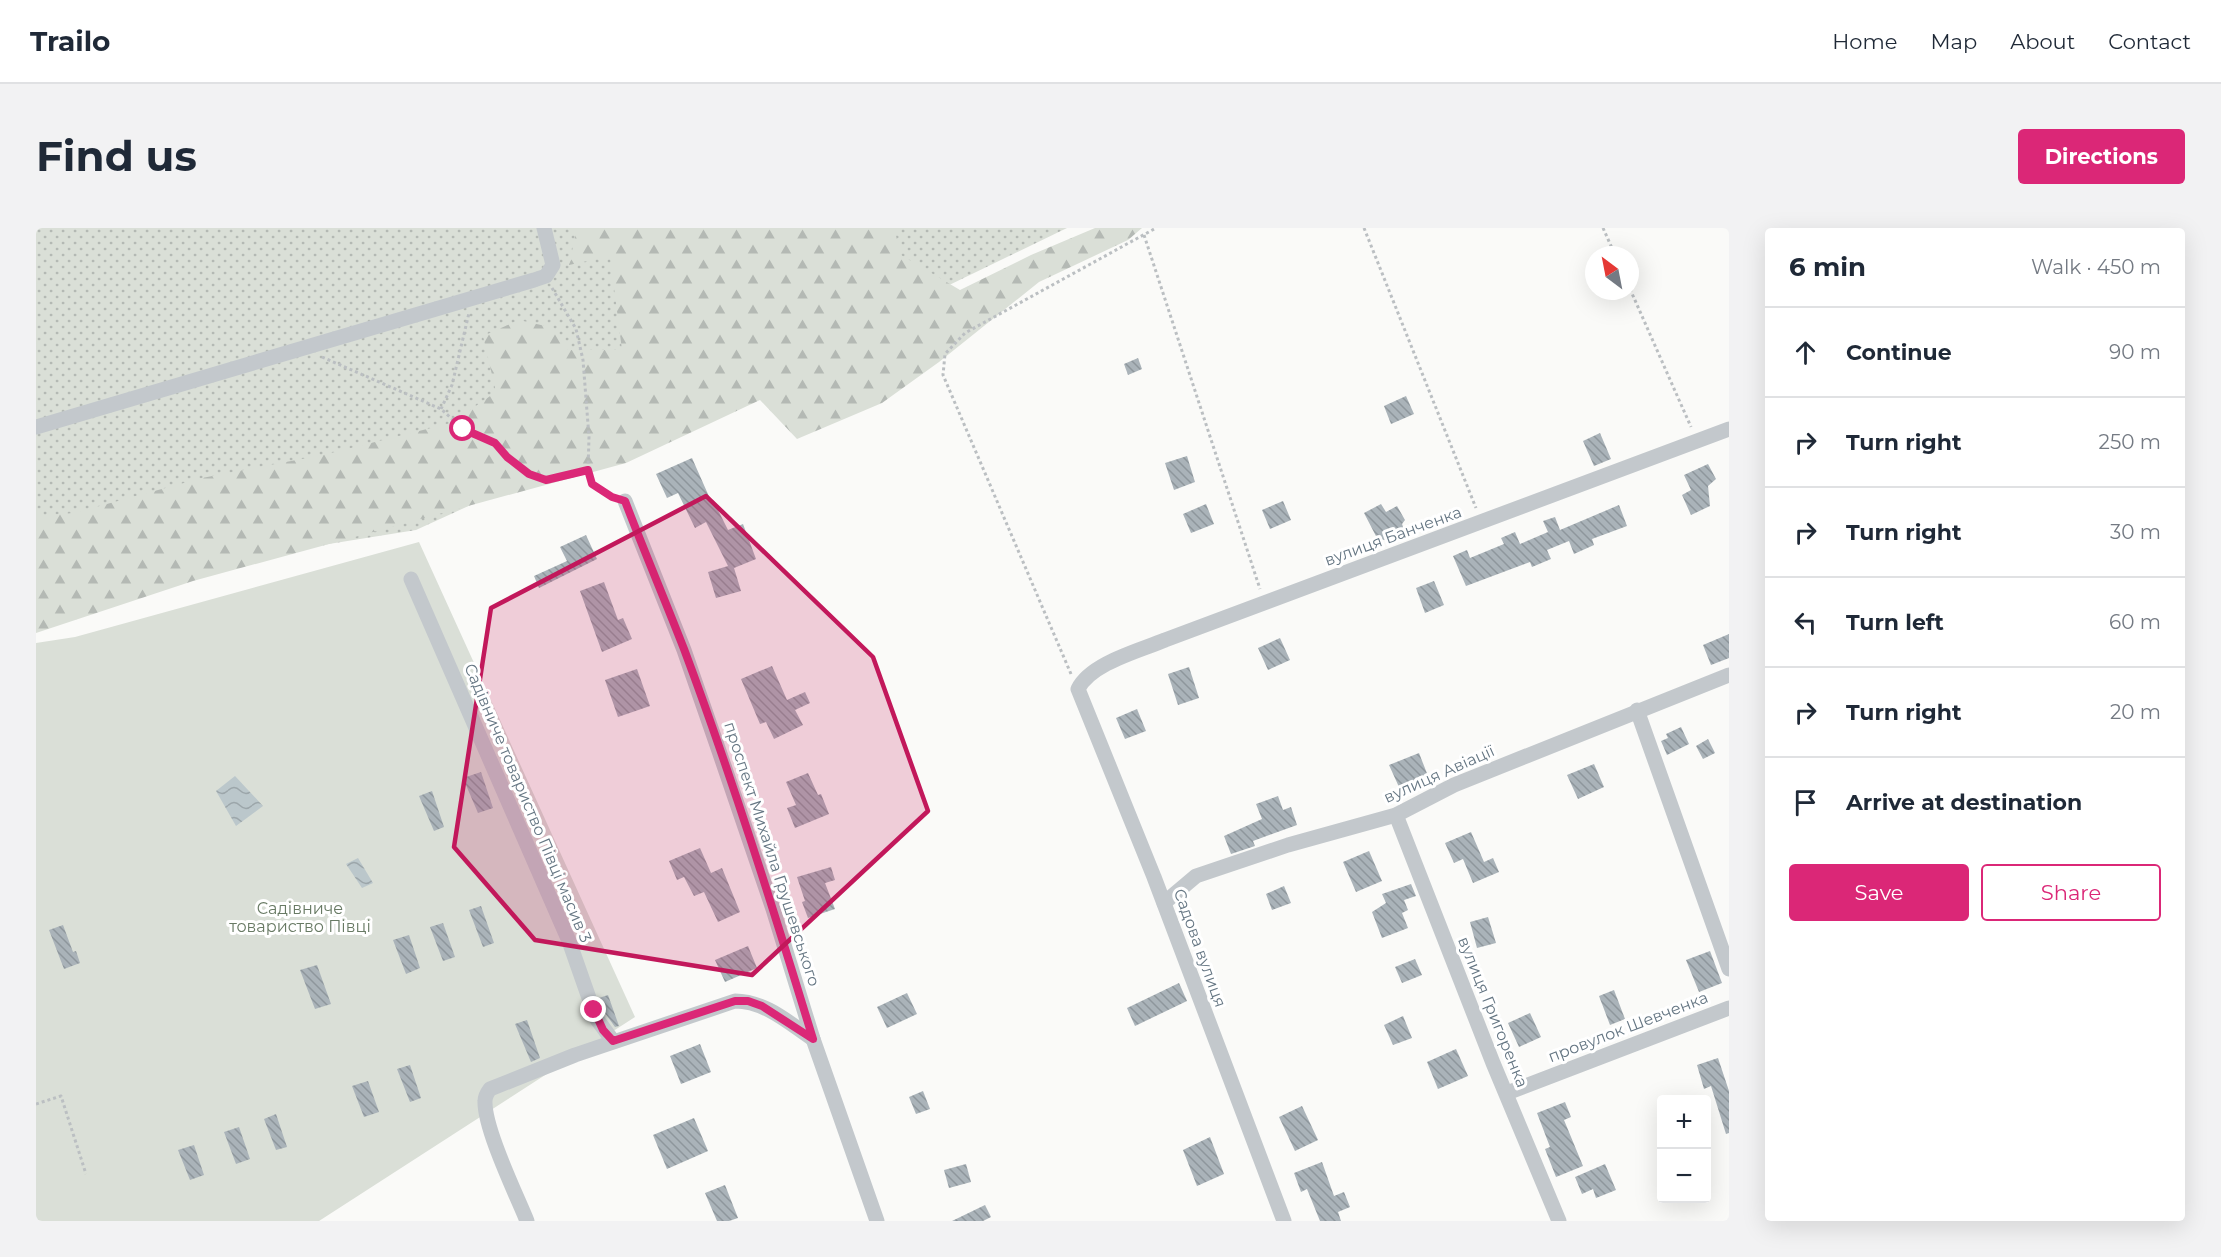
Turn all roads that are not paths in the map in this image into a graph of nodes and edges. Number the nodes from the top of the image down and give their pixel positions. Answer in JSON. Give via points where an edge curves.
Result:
{"nodes":[{"id":1,"x":544,"y":228,"type":"edge"},
{"id":2,"x":36,"y":427,"type":"edge"},
{"id":3,"x":1729,"y":429,"type":"edge"},
{"id":4,"x":625,"y":501,"type":"road end"},
{"id":5,"x":411,"y":579,"type":"dead end"},
{"id":6,"x":1729,"y":675,"type":"edge"},
{"id":7,"x":1077,"y":689,"type":"joint"},
{"id":8,"x":1637,"y":710,"type":"junction"},
{"id":9,"x":1396,"y":815,"type":"junction"},
{"id":10,"x":1164,"y":903,"type":"junction"},
{"id":11,"x":1729,"y":969,"type":"edge"},
{"id":12,"x":1729,"y":1008,"type":"edge"},
{"id":13,"x":813,"y":1039,"type":"junction"},
{"id":14,"x":613,"y":1041,"type":"junction"},
{"id":15,"x":1507,"y":1093,"type":"junction"},
{"id":16,"x":527,"y":1221,"type":"edge"},
{"id":17,"x":877,"y":1221,"type":"edge"},
{"id":18,"x":1284,"y":1221,"type":"edge"},
{"id":19,"x":1559,"y":1221,"type":"edge"}],
"edges":[{"from":1,"to":2,"type":"street","via":[[553,265],[546,276]]},
{"from":3,"to":7,"type":"street","name":"вулиця Банченка","via":[[1264,602],[1094,670]]},
{"from":4,"to":13,"type":"street","name":"проспект Михайла Грушевського","via":[[720,751]]},
{"from":5,"to":14,"type":"street","name":"Садівниче товариство Півці масив 3","via":[[569,941],[596,1018]]},
{"from":6,"to":8,"type":"street","name":"вулиця Авіації"},
{"from":7,"to":10,"type":"street","name":"Садова вулиця"},
{"from":8,"to":9,"type":"street","name":"вулиця Авіації","via":[[1454,785]]},
{"from":8,"to":11,"type":"street"},
{"from":9,"to":10,"type":"street","name":"вулиця Авіації","via":[[1196,876]]},
{"from":9,"to":15,"type":"street","name":"вулиця Григоренка"},
{"from":10,"to":18,"type":"street","name":"Садова вулиця"},
{"from":12,"to":15,"type":"street","name":"провулок Шевченка"},
{"from":13,"to":14,"type":"street","via":[[762,1006],[735,1001]]},
{"from":13,"to":17,"type":"street","name":"проспект Михайла Грушевського"},
{"from":14,"to":16,"type":"street","via":[[501,1083],[487,1094],[486,1110],[492,1131]]},
{"from":15,"to":19,"type":"street","name":"вулиця Григоренка"}]}
